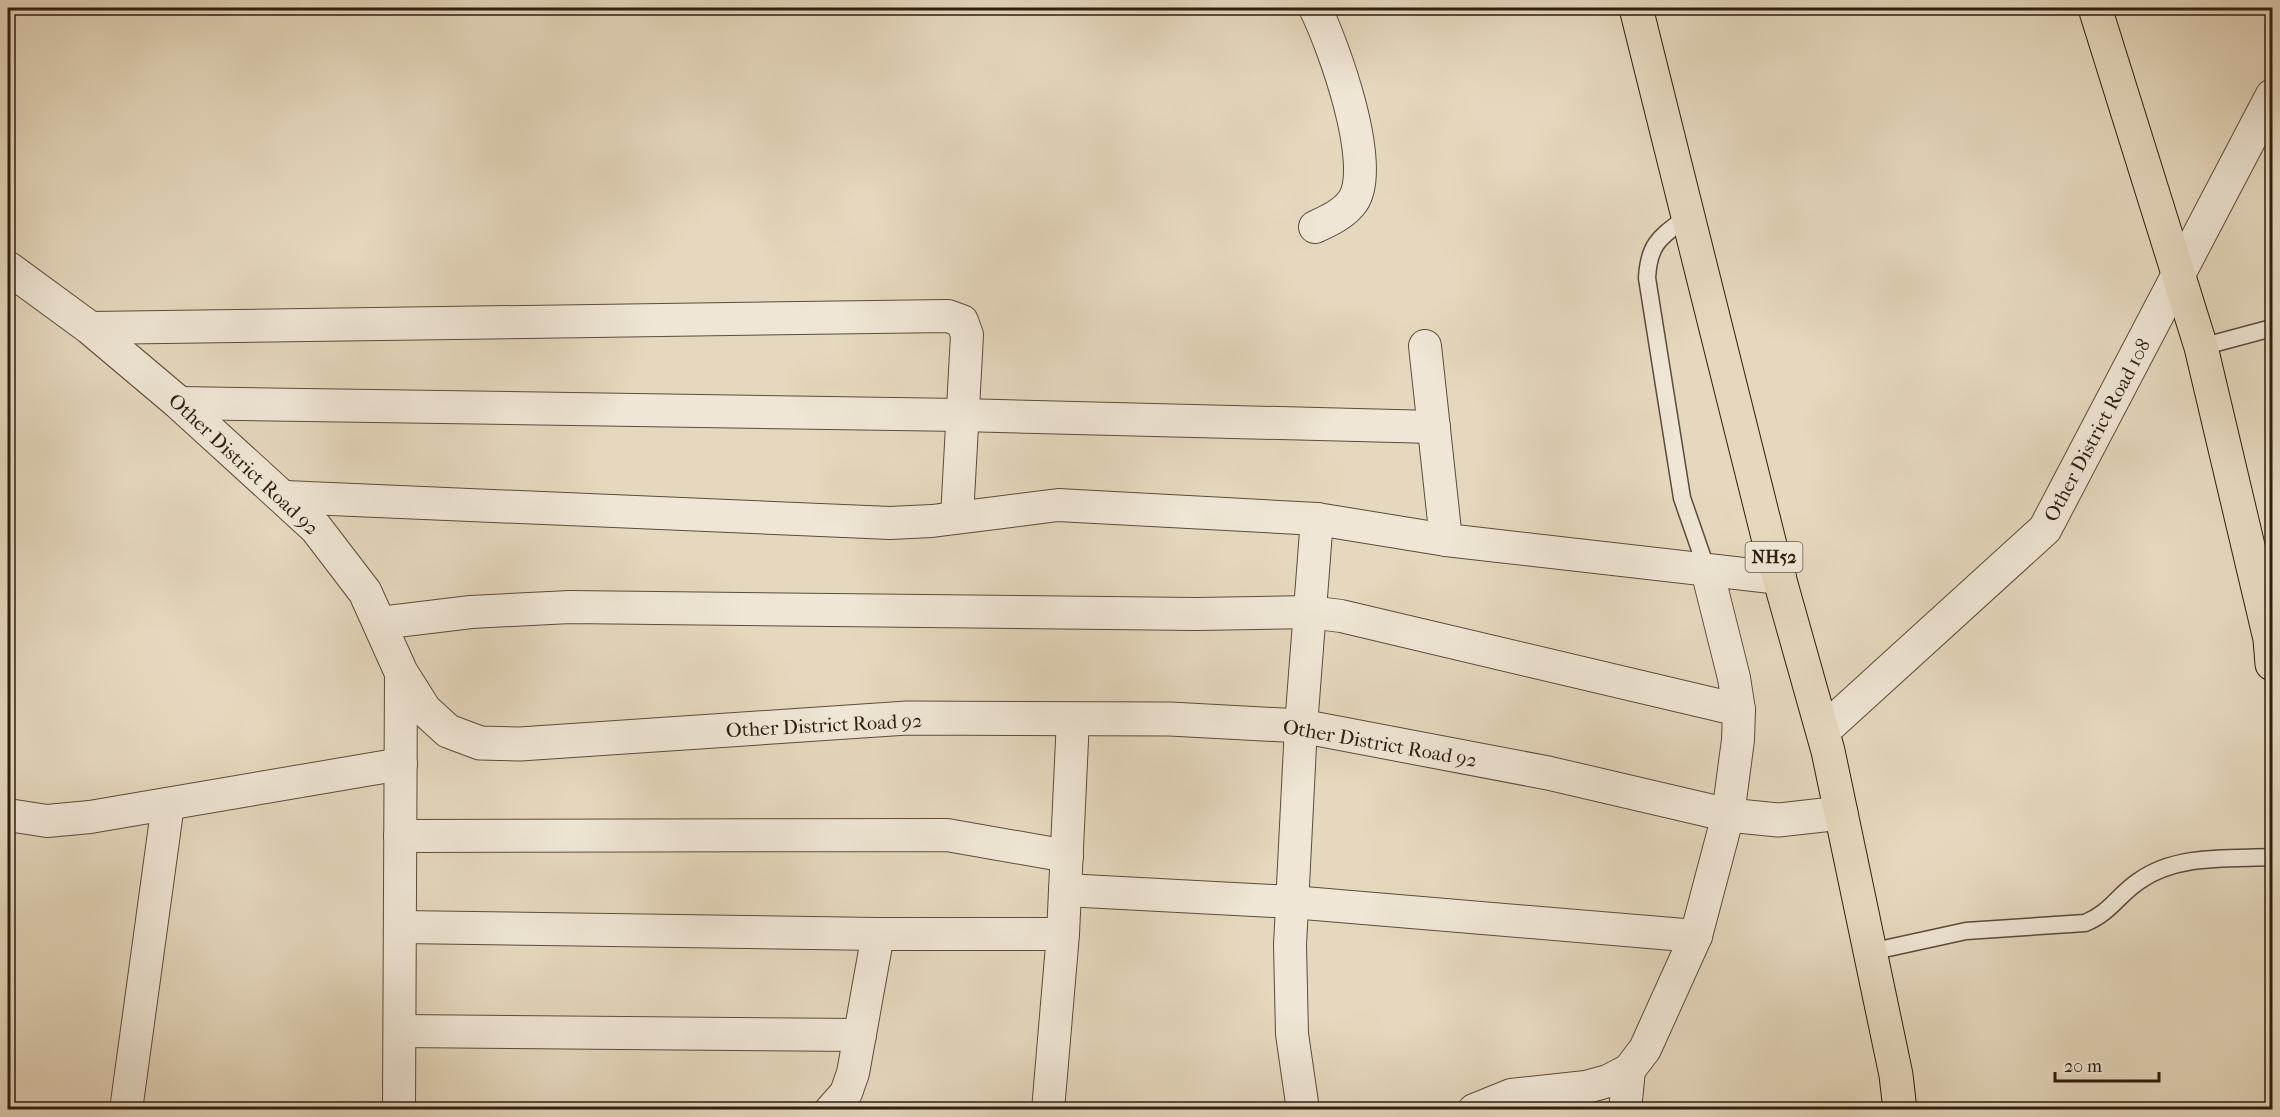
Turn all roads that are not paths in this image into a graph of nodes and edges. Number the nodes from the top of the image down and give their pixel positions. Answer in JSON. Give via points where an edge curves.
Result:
{"nodes":[{"id":1,"x":1315,"y":8,"type":"edge"},
{"id":2,"x":1636,"y":8,"type":"edge"},
{"id":3,"x":2095,"y":8,"type":"edge"},
{"id":4,"x":2272,"y":96,"type":"edge"},
{"id":5,"x":1688,"y":216,"type":"junction"},
{"id":6,"x":1315,"y":227,"type":"dead end"},
{"id":7,"x":8,"y":268,"type":"edge"},
{"id":8,"x":2179,"y":275,"type":"junction"},
{"id":9,"x":90,"y":328,"type":"junction"},
{"id":10,"x":2272,"y":328,"type":"edge"},
{"id":11,"x":1425,"y":346,"type":"dead end"},
{"id":12,"x":2201,"y":347,"type":"junction"},
{"id":13,"x":179,"y":403,"type":"junction"},
{"id":14,"x":961,"y":415,"type":"junction"},
{"id":15,"x":1434,"y":427,"type":"junction"},
{"id":16,"x":285,"y":497,"type":"junction"},
{"id":17,"x":957,"y":517,"type":"junction"},
{"id":18,"x":1317,"y":519,"type":"junction"},
{"id":19,"x":1446,"y":540,"type":"junction"},
{"id":20,"x":1707,"y":570,"type":"junction"},
{"id":21,"x":1780,"y":578,"type":"junction"},
{"id":22,"x":1309,"y":612,"type":"junction"},
{"id":23,"x":380,"y":623,"type":"junction"},
{"id":24,"x":2272,"y":664,"type":"edge"},
{"id":25,"x":401,"y":672,"type":"junction"},
{"id":26,"x":1739,"y":710,"type":"junction"},
{"id":27,"x":1073,"y":719,"type":"junction"},
{"id":28,"x":1301,"y":726,"type":"junction"},
{"id":29,"x":1823,"y":731,"type":"junction"},
{"id":30,"x":401,"y":764,"type":"junction"},
{"id":31,"x":168,"y":804,"type":"junction"},
{"id":32,"x":1841,"y":813,"type":"junction"},
{"id":33,"x":8,"y":815,"type":"edge"},
{"id":34,"x":1728,"y":815,"type":"junction"},
{"id":35,"x":400,"y":836,"type":"junction"},
{"id":36,"x":1066,"y":856,"type":"junction"},
{"id":37,"x":2272,"y":857,"type":"edge"},
{"id":38,"x":1065,"y":890,"type":"junction"},
{"id":39,"x":1292,"y":902,"type":"junction"},
{"id":40,"x":400,"y":927,"type":"junction"},
{"id":41,"x":878,"y":934,"type":"junction"},
{"id":42,"x":1063,"y":934,"type":"junction"},
{"id":43,"x":1696,"y":936,"type":"junction"},
{"id":44,"x":1870,"y":952,"type":"junction"},
{"id":45,"x":400,"y":1030,"type":"junction"},
{"id":46,"x":861,"y":1035,"type":"junction"},
{"id":47,"x":1629,"y":1070,"type":"junction"},
{"id":48,"x":126,"y":1110,"type":"edge"},
{"id":49,"x":399,"y":1110,"type":"edge"},
{"id":50,"x":831,"y":1110,"type":"edge"},
{"id":51,"x":1048,"y":1110,"type":"edge"},
{"id":52,"x":1303,"y":1110,"type":"edge"},
{"id":53,"x":1474,"y":1110,"type":"edge"},
{"id":54,"x":1625,"y":1110,"type":"edge"},
{"id":55,"x":1900,"y":1110,"type":"edge"}],
"edges":[{"from":1,"to":6,"type":"street","via":[[1348,97],[1359,158],[1353,201],[1337,216]]},
{"from":2,"to":5,"type":"highway","number":"NH52"},
{"from":3,"to":8,"type":"highway"},
{"from":4,"to":8,"type":"street","name":"Other District Road 108"},
{"from":5,"to":20,"type":"lane","via":[[1657,240],[1648,255],[1647,278],[1682,498]]},
{"from":5,"to":21,"type":"highway","number":"NH52"},
{"from":7,"to":9,"type":"street","name":"Other District Road 92"},
{"from":8,"to":12,"type":"highway"},
{"from":8,"to":29,"type":"street","name":"Other District Road 108","via":[[2045,529]]},
{"from":9,"to":13,"type":"street","name":"Other District Road 92"},
{"from":9,"to":14,"type":"street","via":[[948,316],[962,321],[967,336]]},
{"from":10,"to":12,"type":"lane"},
{"from":11,"to":15,"type":"street"},
{"from":12,"to":24,"type":"highway","via":[[2270,639]]},
{"from":13,"to":14,"type":"street"},
{"from":13,"to":16,"type":"street","name":"Other District Road 92"},
{"from":14,"to":15,"type":"street"},
{"from":14,"to":17,"type":"street"},
{"from":15,"to":19,"type":"street"},
{"from":16,"to":17,"type":"street","via":[[843,522],[890,523]]},
{"from":16,"to":23,"type":"street","name":"Other District Road 92","via":[[344,562]]},
{"from":17,"to":18,"type":"street","via":[[1058,505]]},
{"from":18,"to":19,"type":"street"},
{"from":18,"to":22,"type":"street"},
{"from":19,"to":20,"type":"street"},
{"from":20,"to":21,"type":"street"},
{"from":20,"to":26,"type":"street"},
{"from":21,"to":29,"type":"highway","number":"NH52"},
{"from":22,"to":23,"type":"street","via":[[570,607],[471,612]]},
{"from":22,"to":26,"type":"street","via":[[1341,616]]},
{"from":22,"to":28,"type":"street"},
{"from":23,"to":25,"type":"street","name":"Other District Road 92"},
{"from":25,"to":27,"type":"street","name":"Other District Road 92","via":[[425,710],[448,731],[480,743],[520,744],[907,718]]},
{"from":25,"to":30,"type":"street"},
{"from":26,"to":34,"type":"street"},
{"from":27,"to":28,"type":"street","name":"Other District Road 92"},
{"from":27,"to":36,"type":"street"},
{"from":28,"to":34,"type":"street","name":"Other District Road 92","via":[[1548,773]]},
{"from":28,"to":39,"type":"street"},
{"from":29,"to":32,"type":"highway","number":"NH52"},
{"from":30,"to":31,"type":"street"},
{"from":30,"to":35,"type":"street"},
{"from":31,"to":33,"type":"street","via":[[47,821]]},
{"from":31,"to":48,"type":"street"},
{"from":32,"to":34,"type":"street","name":"Other District Road 92","via":[[1778,820]]},
{"from":32,"to":44,"type":"highway","number":"NH52"},
{"from":34,"to":43,"type":"street"},
{"from":35,"to":36,"type":"street","via":[[947,835]]},
{"from":35,"to":40,"type":"street"},
{"from":36,"to":38,"type":"street"},
{"from":37,"to":44,"type":"lane","via":[[2192,862],[2156,870],[2138,881],[2102,916],[2085,923],[1966,931]]},
{"from":38,"to":39,"type":"street"},
{"from":38,"to":42,"type":"street"},
{"from":39,"to":43,"type":"street"},
{"from":39,"to":52,"type":"street","via":[[1292,1034]]},
{"from":40,"to":41,"type":"street"},
{"from":40,"to":45,"type":"street"},
{"from":41,"to":42,"type":"street"},
{"from":41,"to":46,"type":"street"},
{"from":42,"to":51,"type":"street"},
{"from":43,"to":47,"type":"street","via":[[1645,1049]]},
{"from":44,"to":55,"type":"highway","number":"NH52"},
{"from":45,"to":46,"type":"street"},
{"from":45,"to":49,"type":"street"},
{"from":46,"to":50,"type":"street","via":[[846,1093]]},
{"from":47,"to":53,"type":"street","via":[[1608,1082],[1511,1095]]},
{"from":47,"to":54,"type":"street"}]}
